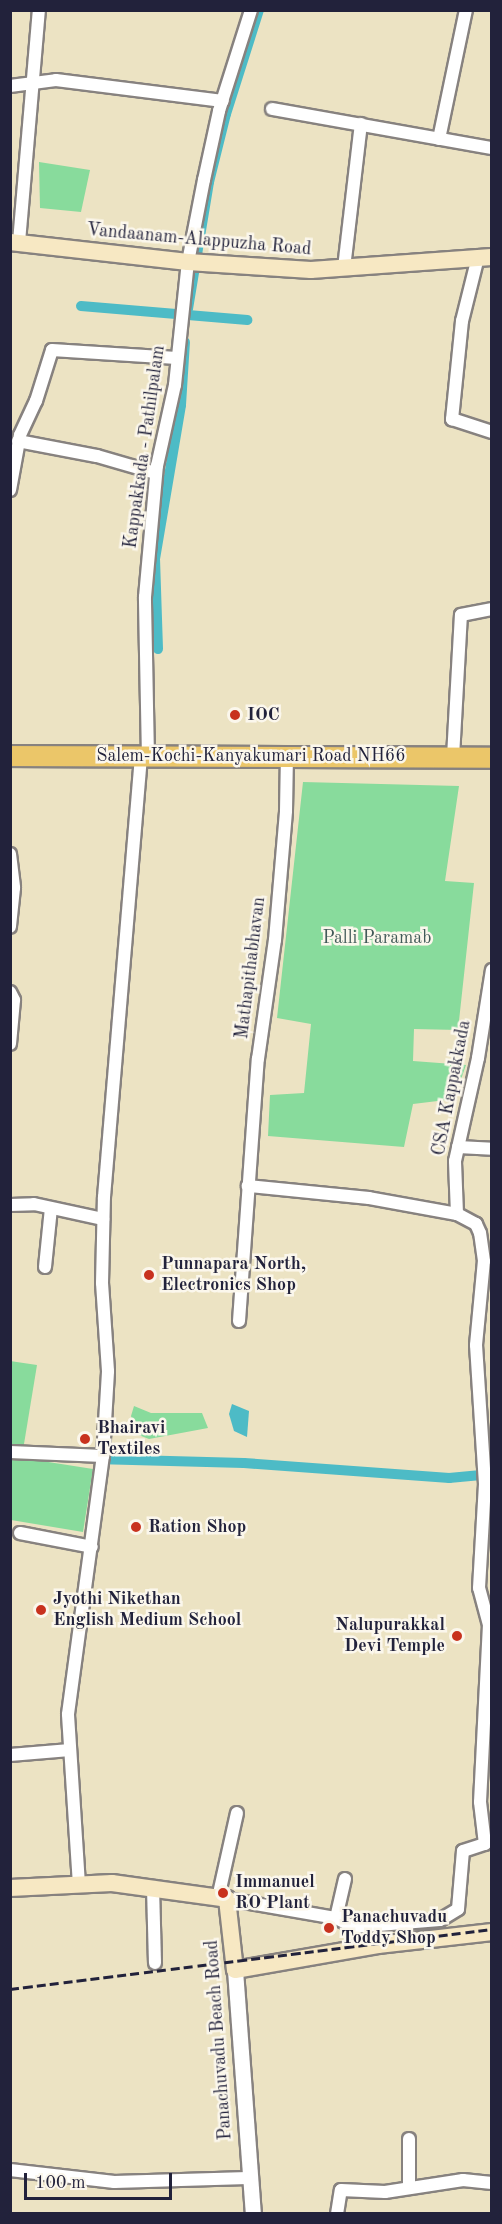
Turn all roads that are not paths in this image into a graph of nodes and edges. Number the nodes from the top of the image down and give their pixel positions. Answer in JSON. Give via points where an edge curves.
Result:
{"nodes":[{"id":1,"x":39,"y":10,"type":"edge"},
{"id":2,"x":251,"y":10,"type":"edge"},
{"id":3,"x":466,"y":10,"type":"edge"},
{"id":4,"x":36,"y":83,"type":"junction"},
{"id":5,"x":10,"y":86,"type":"edge"},
{"id":6,"x":223,"y":101,"type":"junction"},
{"id":7,"x":272,"y":109,"type":"dead end"},
{"id":8,"x":361,"y":124,"type":"junction"},
{"id":9,"x":439,"y":139,"type":"junction"},
{"id":10,"x":492,"y":148,"type":"edge"},
{"id":11,"x":15,"y":242,"type":"edge"},
{"id":12,"x":485,"y":257,"type":"edge"},
{"id":13,"x":193,"y":262,"type":"junction"},
{"id":14,"x":344,"y":268,"type":"junction"},
{"id":15,"x":177,"y":358,"type":"junction"},
{"id":16,"x":492,"y":432,"type":"edge"},
{"id":17,"x":18,"y":441,"type":"junction"},
{"id":18,"x":156,"y":473,"type":"junction"},
{"id":19,"x":10,"y":490,"type":"edge"},
{"id":20,"x":492,"y":609,"type":"edge"},
{"id":21,"x":287,"y":754,"type":"junction"},
{"id":22,"x":10,"y":756,"type":"edge"},
{"id":23,"x":453,"y":757,"type":"junction"},
{"id":24,"x":145,"y":758,"type":"junction"},
{"id":25,"x":492,"y":758,"type":"edge"},
{"id":26,"x":10,"y":854,"type":"edge"},
{"id":27,"x":10,"y":927,"type":"edge"},
{"id":28,"x":492,"y":970,"type":"edge"},
{"id":29,"x":10,"y":992,"type":"edge"},
{"id":30,"x":12,"y":1005,"type":"edge"},
{"id":31,"x":10,"y":1044,"type":"edge"},
{"id":32,"x":478,"y":1058,"type":"junction"},
{"id":33,"x":492,"y":1060,"type":"edge"},
{"id":34,"x":458,"y":1148,"type":"junction"},
{"id":35,"x":492,"y":1149,"type":"edge"},
{"id":36,"x":248,"y":1186,"type":"junction"},
{"id":37,"x":10,"y":1205,"type":"edge"},
{"id":38,"x":51,"y":1208,"type":"junction"},
{"id":39,"x":457,"y":1214,"type":"junction"},
{"id":40,"x":103,"y":1218,"type":"junction"},
{"id":41,"x":488,"y":1265,"type":"edge"},
{"id":42,"x":45,"y":1267,"type":"dead end"},
{"id":43,"x":239,"y":1321,"type":"dead end"},
{"id":44,"x":486,"y":1399,"type":"edge"},
{"id":45,"x":10,"y":1452,"type":"edge"},
{"id":46,"x":103,"y":1460,"type":"junction"},
{"id":47,"x":20,"y":1533,"type":"dead end"},
{"id":48,"x":92,"y":1547,"type":"junction"},
{"id":49,"x":487,"y":1601,"type":"edge"},
{"id":50,"x":70,"y":1750,"type":"junction"},
{"id":51,"x":10,"y":1755,"type":"edge"},
{"id":52,"x":237,"y":1813,"type":"dead end"},
{"id":53,"x":345,"y":1879,"type":"dead end"},
{"id":54,"x":79,"y":1885,"type":"junction"},
{"id":55,"x":153,"y":1887,"type":"junction"},
{"id":56,"x":10,"y":1888,"type":"edge"},
{"id":57,"x":223,"y":1899,"type":"junction"},
{"id":58,"x":336,"y":1918,"type":"junction"},
{"id":59,"x":492,"y":1932,"type":"edge"},
{"id":60,"x":155,"y":1963,"type":"dead end"},
{"id":61,"x":236,"y":1970,"type":"junction"},
{"id":62,"x":409,"y":2139,"type":"dead end"},
{"id":63,"x":10,"y":2170,"type":"edge"},
{"id":64,"x":248,"y":2178,"type":"junction"},
{"id":65,"x":492,"y":2183,"type":"edge"},
{"id":66,"x":409,"y":2188,"type":"junction"},
{"id":67,"x":252,"y":2214,"type":"edge"},
{"id":68,"x":337,"y":2214,"type":"edge"}],
"edges":[{"from":1,"to":4,"type":"street"},
{"from":2,"to":6,"type":"street","name":"Kappakkada - Pathilpalam"},
{"from":3,"to":9,"type":"street"},
{"from":4,"to":5,"type":"street"},
{"from":4,"to":6,"type":"street","via":[[56,80]]},
{"from":4,"to":11,"type":"street"},
{"from":6,"to":13,"type":"street","name":"Kappakkada - Pathilpalam"},
{"from":7,"to":8,"type":"street"},
{"from":8,"to":9,"type":"street"},
{"from":8,"to":14,"type":"street"},
{"from":9,"to":10,"type":"street"},
{"from":11,"to":13,"type":"main road","name":"Vandaanam-Alappuzha Road"},
{"from":12,"to":14,"type":"main road","name":"Vandaanam-Alappuzha Road"},
{"from":12,"to":16,"type":"street","via":[[462,321],[452,419]]},
{"from":13,"to":14,"type":"main road","name":"Vandaanam-Alappuzha Road"},
{"from":13,"to":15,"type":"street","name":"Kappakkada - Pathilpalam","via":[[180,316]]},
{"from":15,"to":17,"type":"street","via":[[52,350]]},
{"from":15,"to":18,"type":"street","name":"Kappakkada - Pathilpalam"},
{"from":17,"to":18,"type":"street","via":[[97,456]]},
{"from":17,"to":19,"type":"street"},
{"from":18,"to":24,"type":"street","name":"Kappakkada - Pathilpalam","via":[[145,597]]},
{"from":20,"to":23,"type":"street","via":[[461,615]]},
{"from":21,"to":23,"type":"highway","name":"Salem-Kochi-Kanyakumari Road NH66"},
{"from":21,"to":24,"type":"highway","name":"Salem-Kochi-Kanyakumari Road NH66"},
{"from":21,"to":36,"type":"street","name":"Mathapithabhavan","via":[[275,940],[258,1059]]},
{"from":22,"to":24,"type":"highway","name":"Salem-Kochi-Kanyakumari Road NH66"},
{"from":23,"to":25,"type":"highway","name":"Salem-Kochi-Kanyakumari Road NH66"},
{"from":24,"to":40,"type":"street","name":"Kappakkada - Pathilpalam"},
{"from":26,"to":27,"type":"street","via":[[14,888]]},
{"from":28,"to":32,"type":"street","name":"CSA Kappakkada"},
{"from":29,"to":30,"type":"street"},
{"from":30,"to":31,"type":"street"},
{"from":32,"to":33,"type":"street"},
{"from":32,"to":34,"type":"street","name":"CSA Kappakkada"},
{"from":34,"to":35,"type":"street"},
{"from":34,"to":39,"type":"street","name":"CSA Kappakkada"},
{"from":36,"to":39,"type":"street","via":[[369,1198]]},
{"from":36,"to":43,"type":"street","name":"Mathapithabhavan"},
{"from":37,"to":38,"type":"street"},
{"from":38,"to":40,"type":"street"},
{"from":38,"to":42,"type":"street"},
{"from":39,"to":41,"type":"street","via":[[476,1224]]},
{"from":40,"to":46,"type":"street","name":"Kappakkada - Pathilpalam","via":[[102,1283],[108,1371]]},
{"from":41,"to":44,"type":"street","via":[[476,1345]]},
{"from":44,"to":49,"type":"street","via":[[479,1588]]},
{"from":45,"to":46,"type":"street"},
{"from":46,"to":48,"type":"street","name":"Kappakkada - Pathilpalam"},
{"from":47,"to":48,"type":"street"},
{"from":48,"to":50,"type":"street","name":"Kappakkada - Pathilpalam","via":[[73,1664]]},
{"from":49,"to":58,"type":"street","via":[[489,1652],[480,1802],[486,1844],[463,1851],[458,1909],[440,1920],[405,1924],[354,1927]]},
{"from":50,"to":51,"type":"street"},
{"from":50,"to":54,"type":"street","name":"Kappakkada - Pathilpalam"},
{"from":52,"to":57,"type":"street"},
{"from":53,"to":58,"type":"street"},
{"from":54,"to":55,"type":"main road"},
{"from":54,"to":56,"type":"main road"},
{"from":55,"to":57,"type":"main road"},
{"from":55,"to":60,"type":"street"},
{"from":57,"to":58,"type":"street"},
{"from":57,"to":61,"type":"main road","name":"Panachuvadu Beach Road"},
{"from":59,"to":61,"type":"main road","via":[[378,1945]]},
{"from":61,"to":64,"type":"street","name":"Panachuvadu Beach Road"},
{"from":62,"to":66,"type":"street"},
{"from":63,"to":64,"type":"street","via":[[114,2182]]},
{"from":64,"to":67,"type":"street","name":"Panachuvadu Beach Road"},
{"from":65,"to":66,"type":"street","via":[[463,2180]]},
{"from":66,"to":68,"type":"street","via":[[385,2192],[341,2190]]}]}
